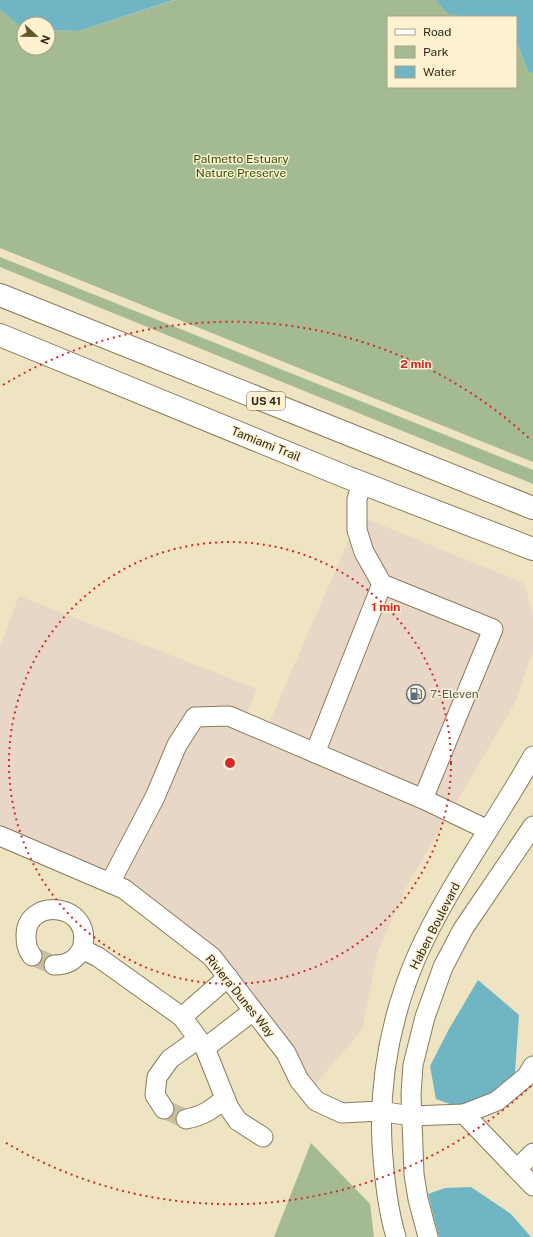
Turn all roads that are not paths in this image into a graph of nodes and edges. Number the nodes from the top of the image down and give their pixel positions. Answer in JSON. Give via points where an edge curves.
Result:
{"nodes":[{"id":1,"x":0,"y":295,"type":"edge"},
{"id":2,"x":0,"y":335,"type":"edge"},
{"id":3,"x":362,"y":483,"type":"junction"},
{"id":4,"x":533,"y":508,"type":"edge"},
{"id":5,"x":533,"y":549,"type":"edge"},
{"id":6,"x":382,"y":584,"type":"junction"},
{"id":7,"x":315,"y":753,"type":"junction"},
{"id":8,"x":533,"y":756,"type":"edge"},
{"id":9,"x":423,"y":799,"type":"junction"},
{"id":10,"x":533,"y":826,"type":"edge"},
{"id":11,"x":488,"y":830,"type":"junction"},
{"id":12,"x":0,"y":836,"type":"edge"},
{"id":13,"x":110,"y":883,"type":"junction"},
{"id":14,"x":82,"y":949,"type":"junction"},
{"id":15,"x":32,"y":956,"type":"dead end"},
{"id":16,"x":54,"y":965,"type":"tunnel mouth"},
{"id":17,"x":228,"y":977,"type":"junction"},
{"id":18,"x":254,"y":1011,"type":"junction"},
{"id":19,"x":182,"y":1017,"type":"junction"},
{"id":20,"x":202,"y":1044,"type":"junction"},
{"id":21,"x":533,"y":1066,"type":"edge"},
{"id":22,"x":225,"y":1098,"type":"junction"},
{"id":23,"x":164,"y":1109,"type":"tunnel mouth"},
{"id":24,"x":380,"y":1111,"type":"junction"},
{"id":25,"x":464,"y":1114,"type":"junction"},
{"id":26,"x":411,"y":1116,"type":"junction"},
{"id":27,"x":186,"y":1119,"type":"tunnel mouth"},
{"id":28,"x":263,"y":1137,"type":"dead end"},
{"id":29,"x":533,"y":1153,"type":"edge"},
{"id":30,"x":518,"y":1169,"type":"junction"},
{"id":31,"x":533,"y":1186,"type":"edge"},
{"id":32,"x":396,"y":1237,"type":"edge"},
{"id":33,"x":428,"y":1237,"type":"edge"}],
"edges":[{"from":1,"to":4,"type":"highway","number":"US 41"},
{"from":2,"to":3,"type":"highway","name":"Tamiami Trail"},
{"from":3,"to":5,"type":"highway","name":"Tamiami Trail"},
{"from":3,"to":6,"type":"street","via":[[357,500],[357,530],[364,552]]},
{"from":6,"to":7,"type":"street"},
{"from":6,"to":9,"type":"street","via":[[493,629]]},
{"from":7,"to":9,"type":"street"},
{"from":7,"to":13,"type":"street","via":[[229,716],[195,718],[177,745],[155,796]]},
{"from":8,"to":11,"type":"street","name":"Haben Boulevard"},
{"from":9,"to":11,"type":"street"},
{"from":10,"to":26,"type":"street","via":[[463,929],[442,967],[425,1017],[413,1066]]},
{"from":11,"to":24,"type":"street","name":"Haben Boulevard","via":[[416,958],[390,1038],[383,1074]]},
{"from":12,"to":13,"type":"street","name":"Riviera Dunes Way"},
{"from":13,"to":17,"type":"street","name":"Riviera Dunes Way","via":[[124,889],[212,957]]},
{"from":14,"to":15,"type":"street","via":[[83,930],[79,922],[64,911],[46,910],[37,914],[26,932],[27,950]]},
{"from":14,"to":16,"type":"street","via":[[70,962]]},
{"from":14,"to":19,"type":"street","via":[[98,957]]},
{"from":17,"to":18,"type":"street","name":"Riviera Dunes Way"},
{"from":17,"to":19,"type":"street"},
{"from":18,"to":20,"type":"street"},
{"from":18,"to":24,"type":"street","name":"Riviera Dunes Way","via":[[286,1053],[299,1080],[316,1101],[342,1113]]},
{"from":19,"to":20,"type":"street"},
{"from":20,"to":22,"type":"street"},
{"from":20,"to":23,"type":"street","via":[[170,1058],[157,1077],[155,1095]]},
{"from":21,"to":25,"type":"street","via":[[527,1076],[497,1101]]},
{"from":22,"to":27,"type":"street","via":[[200,1117]]},
{"from":22,"to":28,"type":"street","via":[[238,1121]]},
{"from":24,"to":26,"type":"street"},
{"from":24,"to":32,"type":"street","name":"Haben Boulevard","via":[[384,1186]]},
{"from":25,"to":26,"type":"street"},
{"from":25,"to":30,"type":"street"},
{"from":26,"to":33,"type":"street","via":[[414,1174]]},
{"from":29,"to":30,"type":"street"},
{"from":30,"to":31,"type":"street"}]}
